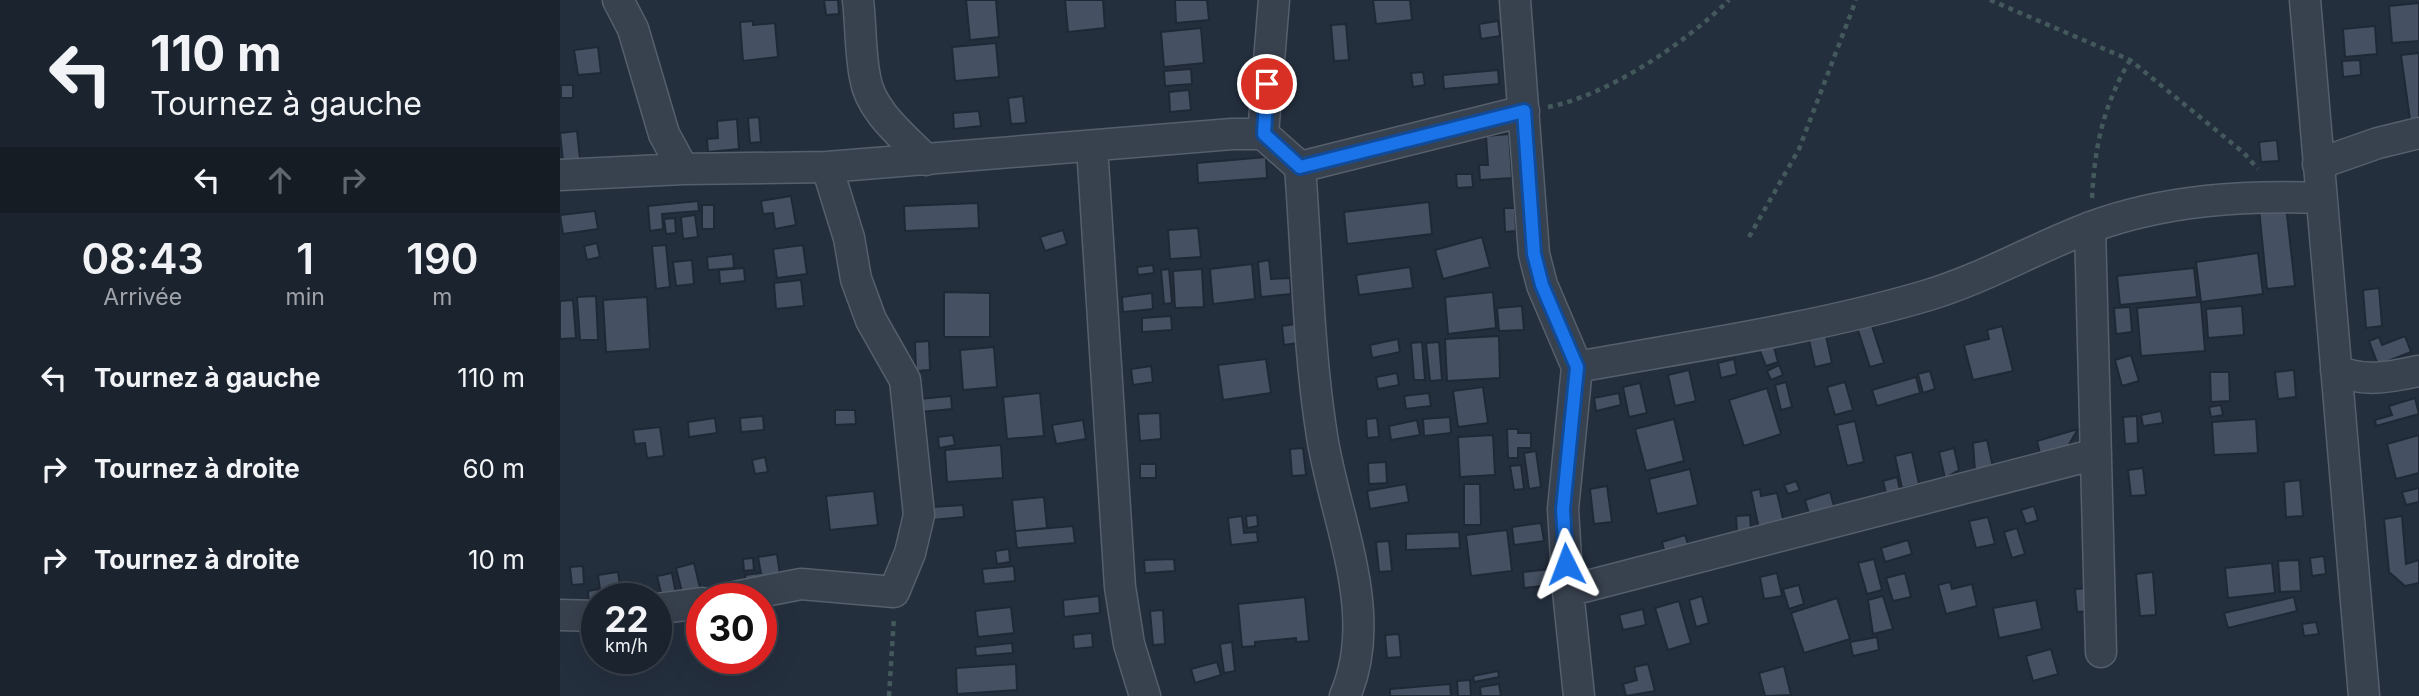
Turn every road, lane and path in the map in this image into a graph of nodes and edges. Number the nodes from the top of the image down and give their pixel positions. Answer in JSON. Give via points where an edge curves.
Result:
{"nodes":[{"id":1,"x":618,"y":0,"type":"edge"},
{"id":2,"x":858,"y":0,"type":"edge"},
{"id":3,"x":1274,"y":0,"type":"edge"},
{"id":4,"x":1515,"y":0,"type":"edge"},
{"id":5,"x":1729,"y":0,"type":"edge"},
{"id":6,"x":1856,"y":0,"type":"edge"},
{"id":7,"x":1990,"y":0,"type":"edge"},
{"id":8,"x":2305,"y":0,"type":"edge"},
{"id":9,"x":2130,"y":60,"type":"junction"},
{"id":10,"x":1524,"y":111,"type":"junction"},
{"id":11,"x":2419,"y":133,"type":"edge"},
{"id":12,"x":1264,"y":134,"type":"junction"},
{"id":13,"x":1092,"y":146,"type":"junction"},
{"id":14,"x":926,"y":160,"type":"junction"},
{"id":15,"x":2318,"y":164,"type":"junction"},
{"id":16,"x":827,"y":167,"type":"junction"},
{"id":17,"x":1300,"y":167,"type":"junction"},
{"id":18,"x":682,"y":169,"type":"junction"},
{"id":19,"x":560,"y":175,"type":"edge"},
{"id":20,"x":2282,"y":196,"type":"junction"},
{"id":21,"x":2321,"y":198,"type":"junction"},
{"id":22,"x":2090,"y":228,"type":"junction"},
{"id":23,"x":1749,"y":237,"type":"dead end"},
{"id":24,"x":1577,"y":367,"type":"junction"},
{"id":25,"x":2336,"y":370,"type":"junction"},
{"id":26,"x":2419,"y":371,"type":"edge"},
{"id":27,"x":2096,"y":454,"type":"junction"},
{"id":28,"x":777,"y":589,"type":"edge"},
{"id":29,"x":1568,"y":591,"type":"junction"},
{"id":30,"x":894,"y":592,"type":"junction"},
{"id":31,"x":560,"y":615,"type":"edge"},
{"id":32,"x":581,"y":616,"type":"edge"},
{"id":33,"x":2101,"y":652,"type":"dead end"},
{"id":34,"x":889,"y":696,"type":"edge"},
{"id":35,"x":1145,"y":696,"type":"edge"},
{"id":36,"x":1345,"y":696,"type":"edge"},
{"id":37,"x":1579,"y":696,"type":"edge"},
{"id":38,"x":2364,"y":696,"type":"edge"}],
"edges":[{"from":1,"to":18,"type":"street","via":[[633,29],[664,134]]},
{"from":2,"to":14,"type":"street","via":[[865,79],[874,102]]},
{"from":3,"to":12,"type":"street"},
{"from":4,"to":10,"type":"street"},
{"from":5,"to":10,"type":"path","via":[[1711,18],[1634,71],[1570,102]]},
{"from":6,"to":23,"type":"path","via":[[1800,149]]},
{"from":7,"to":9,"type":"path"},
{"from":8,"to":15,"type":"street"},
{"from":9,"to":20,"type":"path","via":[[2244,153]]},
{"from":9,"to":22,"type":"path","via":[[2106,104],[2098,138]]},
{"from":10,"to":17,"type":"street"},
{"from":10,"to":24,"type":"street","via":[[1534,254],[1542,285]]},
{"from":11,"to":15,"type":"street"},
{"from":12,"to":13,"type":"street"},
{"from":12,"to":17,"type":"street"},
{"from":13,"to":14,"type":"street"},
{"from":13,"to":35,"type":"street","via":[[1120,587],[1129,644]]},
{"from":14,"to":16,"type":"street"},
{"from":15,"to":21,"type":"street"},
{"from":16,"to":18,"type":"street"},
{"from":16,"to":30,"type":"street","via":[[871,320],[905,380],[919,514]]},
{"from":17,"to":36,"type":"street","via":[[1322,437],[1348,548],[1356,606],[1359,650]]},
{"from":18,"to":19,"type":"street"},
{"from":20,"to":21,"type":"street"},
{"from":20,"to":22,"type":"street","via":[[2174,204]]},
{"from":21,"to":25,"type":"street"},
{"from":22,"to":24,"type":"street","via":[[1964,284],[1922,297],[1754,335]]},
{"from":22,"to":27,"type":"street"},
{"from":24,"to":29,"type":"street","via":[[1563,509]]},
{"from":25,"to":26,"type":"street","via":[[2348,376],[2383,379]]},
{"from":25,"to":38,"type":"street"},
{"from":27,"to":29,"type":"street"},
{"from":27,"to":33,"type":"street"},
{"from":28,"to":30,"type":"street","via":[[801,584]]},
{"from":29,"to":37,"type":"street"},
{"from":30,"to":34,"type":"path"},
{"from":31,"to":32,"type":"street"}]}
